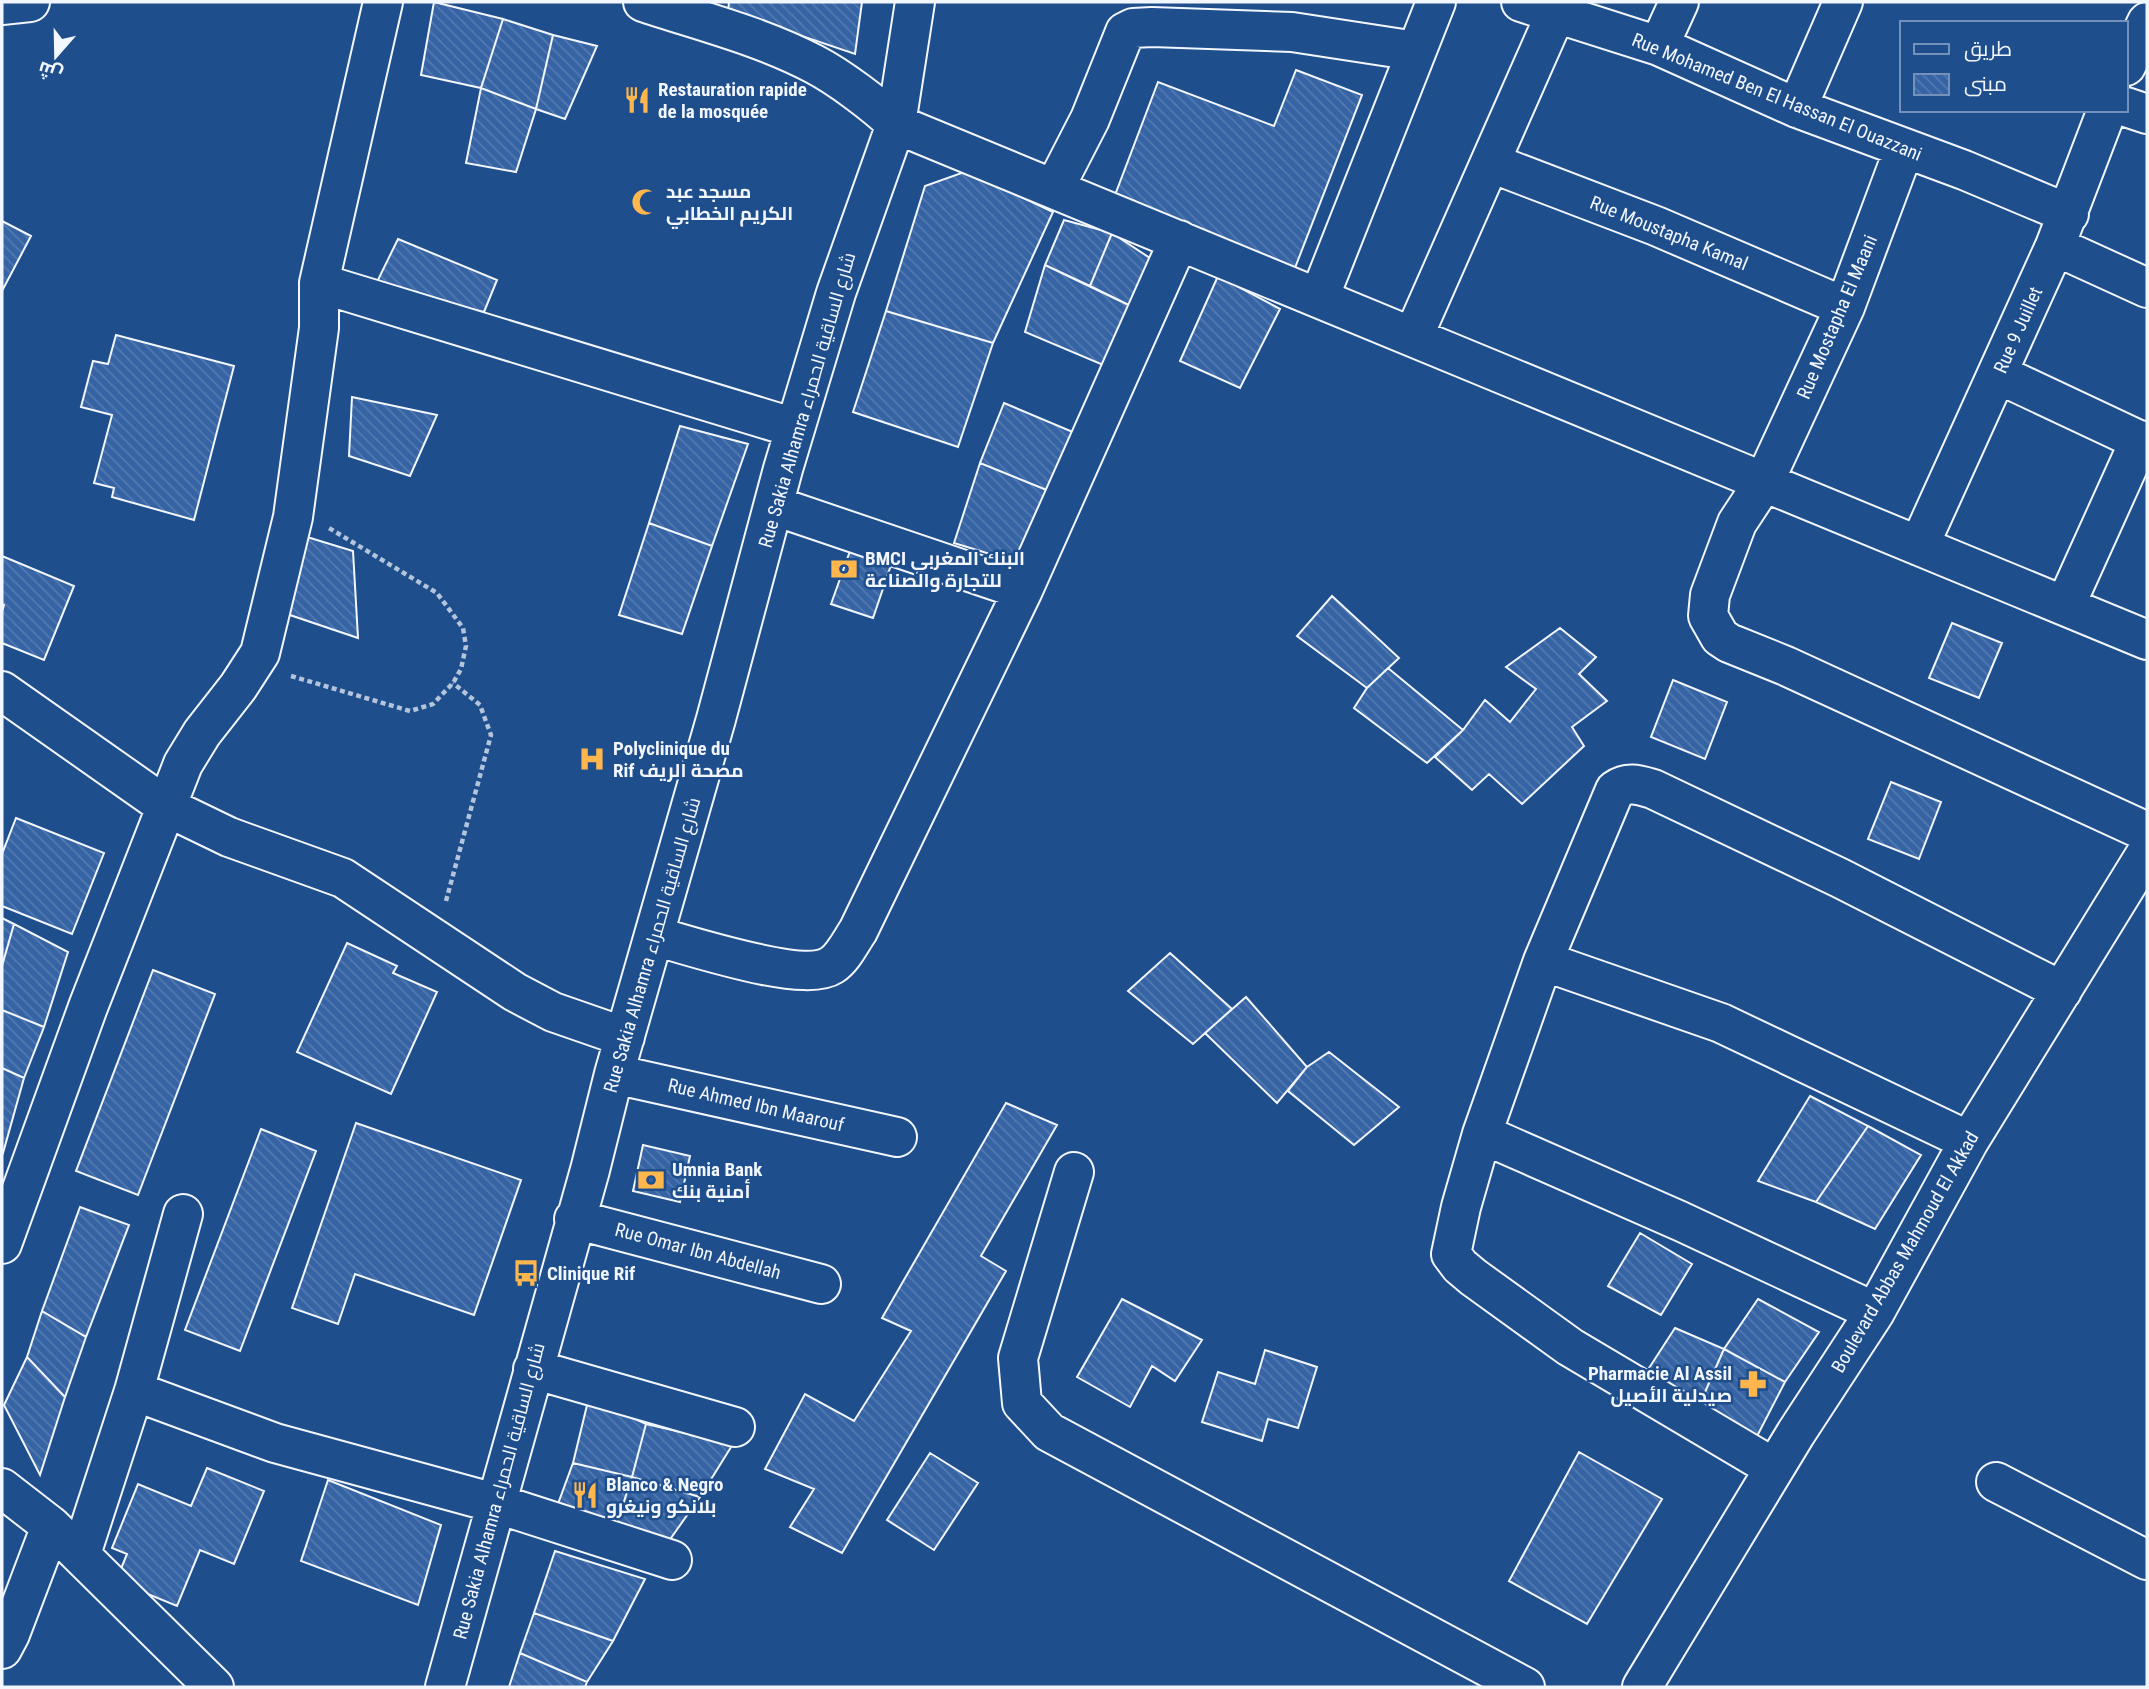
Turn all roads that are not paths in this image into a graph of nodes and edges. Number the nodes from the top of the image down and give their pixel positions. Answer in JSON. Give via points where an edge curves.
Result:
{"nodes":[{"id":1,"x":30,"y":2,"type":"edge"},
{"id":2,"x":383,"y":2,"type":"edge"},
{"id":3,"x":643,"y":2,"type":"edge"},
{"id":4,"x":915,"y":2,"type":"edge"},
{"id":5,"x":1436,"y":2,"type":"edge"},
{"id":6,"x":1679,"y":2,"type":"edge"},
{"id":7,"x":1843,"y":2,"type":"edge"},
{"id":8,"x":2,"y":5,"type":"edge"},
{"id":9,"x":1538,"y":7,"type":"edge"},
{"id":10,"x":1210,"y":15,"type":"edge"},
{"id":11,"x":2147,"y":22,"type":"edge"},
{"id":12,"x":1659,"y":46,"type":"junction"},
{"id":13,"x":1416,"y":51,"type":"junction"},
{"id":14,"x":2128,"y":62,"type":"edge"},
{"id":15,"x":1797,"y":108,"type":"junction"},
{"id":16,"x":2128,"y":108,"type":"edge"},
{"id":17,"x":2106,"y":112,"type":"edge"},
{"id":18,"x":2147,"y":114,"type":"edge"},
{"id":19,"x":896,"y":124,"type":"junction"},
{"id":20,"x":1904,"y":149,"type":"junction"},
{"id":21,"x":1491,"y":163,"type":"junction"},
{"id":22,"x":1054,"y":188,"type":"junction"},
{"id":23,"x":2062,"y":230,"type":"junction"},
{"id":24,"x":1179,"y":240,"type":"junction"},
{"id":25,"x":319,"y":283,"type":"junction"},
{"id":26,"x":2147,"y":288,"type":"edge"},
{"id":27,"x":1319,"y":298,"type":"junction"},
{"id":28,"x":1845,"y":307,"type":"junction"},
{"id":29,"x":1413,"y":337,"type":"junction"},
{"id":30,"x":1998,"y":374,"type":"junction"},
{"id":31,"x":795,"y":428,"type":"junction"},
{"id":32,"x":2144,"y":442,"type":"edge"},
{"id":33,"x":1764,"y":482,"type":"junction"},
{"id":34,"x":775,"y":506,"type":"junction"},
{"id":35,"x":1919,"y":546,"type":"junction"},
{"id":36,"x":1023,"y":590,"type":"junction"},
{"id":37,"x":2065,"y":606,"type":"junction"},
{"id":38,"x":2147,"y":640,"type":"edge"},
{"id":39,"x":2,"y":691,"type":"edge"},
{"id":40,"x":167,"y":807,"type":"junction"},
{"id":41,"x":2147,"y":832,"type":"edge"},
{"id":42,"x":2147,"y":852,"type":"edge"},
{"id":43,"x":654,"y":936,"type":"junction"},
{"id":44,"x":1543,"y":961,"type":"junction"},
{"id":45,"x":2062,"y":990,"type":"junction"},
{"id":46,"x":625,"y":1037,"type":"junction"},
{"id":47,"x":614,"y":1074,"type":"junction"},
{"id":48,"x":1482,"y":1134,"type":"junction"},
{"id":49,"x":897,"y":1137,"type":"dead end"},
{"id":50,"x":1969,"y":1141,"type":"junction"},
{"id":51,"x":1074,"y":1172,"type":"dead end"},
{"id":52,"x":14,"y":1177,"type":"edge"},
{"id":53,"x":183,"y":1214,"type":"dead end"},
{"id":54,"x":574,"y":1219,"type":"junction"},
{"id":55,"x":2,"y":1244,"type":"edge"},
{"id":56,"x":821,"y":1284,"type":"dead end"},
{"id":57,"x":1875,"y":1312,"type":"junction"},
{"id":58,"x":533,"y":1368,"type":"junction"},
{"id":59,"x":134,"y":1391,"type":"junction"},
{"id":60,"x":735,"y":1427,"type":"dead end"},
{"id":61,"x":1774,"y":1468,"type":"junction"},
{"id":62,"x":1996,"y":1482,"type":"dead end"},
{"id":63,"x":2,"y":1488,"type":"edge"},
{"id":64,"x":495,"y":1503,"type":"junction"},
{"id":65,"x":51,"y":1526,"type":"junction"},
{"id":66,"x":81,"y":1554,"type":"junction"},
{"id":67,"x":672,"y":1560,"type":"dead end"},
{"id":68,"x":2147,"y":1560,"type":"edge"},
{"id":69,"x":2,"y":1649,"type":"edge"},
{"id":70,"x":214,"y":1687,"type":"edge"},
{"id":71,"x":445,"y":1687,"type":"edge"},
{"id":72,"x":1525,"y":1687,"type":"edge"},
{"id":73,"x":1642,"y":1687,"type":"edge"}],
"edges":[{"from":1,"to":8,"type":"street"},
{"from":2,"to":25,"type":"street"},
{"from":3,"to":19,"type":"street","via":[[770,44],[816,65]]},
{"from":4,"to":19,"type":"street","name":"Rue Sakia Alhamra شارع الساقية الحمراء"},
{"from":5,"to":13,"type":"street"},
{"from":6,"to":12,"type":"street"},
{"from":7,"to":15,"type":"street"},
{"from":9,"to":12,"type":"street","name":"Rue Mohamed Ben El Hassan El Ouazzani"},
{"from":9,"to":21,"type":"street"},
{"from":10,"to":13,"type":"street"},
{"from":10,"to":22,"type":"street","via":[[1125,32],[1090,119]]},
{"from":11,"to":14,"type":"street"},
{"from":12,"to":15,"type":"street","name":"Rue Mohamed Ben El Hassan El Ouazzani"},
{"from":13,"to":27,"type":"street"},
{"from":15,"to":20,"type":"street","name":"Rue Mohamed Ben El Hassan El Ouazzani"},
{"from":16,"to":18,"type":"street"},
{"from":17,"to":23,"type":"street","name":"Rue 9 Juillet"},
{"from":19,"to":22,"type":"street"},
{"from":19,"to":31,"type":"street","name":"Rue Sakia Alhamra شارع الساقية الحمراء","via":[[836,293]]},
{"from":20,"to":23,"type":"street","name":"Rue Mohamed Ben El Hassan El Ouazzani","via":[[1964,170]]},
{"from":20,"to":28,"type":"street","name":"Rue Mostapha El Maani"},
{"from":21,"to":28,"type":"street","name":"Rue Moustapha Kamal","via":[[1656,226]]},
{"from":21,"to":29,"type":"street"},
{"from":22,"to":24,"type":"street"},
{"from":23,"to":26,"type":"street","name":"Rue Mohamed Ben El Hassan El Ouazzani"},
{"from":23,"to":30,"type":"street","name":"Rue 9 Juillet"},
{"from":24,"to":27,"type":"street"},
{"from":24,"to":36,"type":"street"},
{"from":25,"to":31,"type":"street"},
{"from":25,"to":40,"type":"street","via":[[319,328],[294,506],[260,653],[183,764]]},
{"from":27,"to":29,"type":"street"},
{"from":28,"to":33,"type":"street","name":"Rue Mostapha El Maani"},
{"from":29,"to":33,"type":"street"},
{"from":30,"to":32,"type":"street"},
{"from":30,"to":35,"type":"street","name":"Rue 9 Juillet"},
{"from":31,"to":34,"type":"street","name":"Rue Sakia Alhamra شارع الساقية الحمراء"},
{"from":32,"to":37,"type":"street"},
{"from":33,"to":35,"type":"street"},
{"from":33,"to":41,"type":"street","name":"Rue Mostapha El Maani","via":[[1737,523],[1710,595],[1708,617],[1720,637]]},
{"from":34,"to":36,"type":"street"},
{"from":34,"to":43,"type":"street","name":"Rue Sakia Alhamra شارع الساقية الحمراء"},
{"from":35,"to":37,"type":"street"},
{"from":36,"to":43,"type":"street","via":[[858,931],[832,966],[808,971],[761,964]]},
{"from":37,"to":38,"type":"street"},
{"from":39,"to":40,"type":"street"},
{"from":40,"to":46,"type":"street","via":[[229,837],[343,878],[506,986],[553,1012]]},
{"from":40,"to":52,"type":"street"},
{"from":42,"to":45,"type":"street","name":"Boulevard Abbas Mahmoud El Akkad"},
{"from":43,"to":46,"type":"street","name":"Rue Sakia Alhamra شارع الساقية الحمراء"},
{"from":44,"to":45,"type":"street","via":[[1615,790],[1635,783],[1828,872]]},
{"from":44,"to":48,"type":"street"},
{"from":44,"to":50,"type":"street","via":[[1721,1023]]},
{"from":45,"to":50,"type":"street","name":"Boulevard Abbas Mahmoud El Akkad"},
{"from":46,"to":47,"type":"street","name":"Rue Sakia Alhamra شارع الساقية الحمراء"},
{"from":47,"to":49,"type":"street","name":"Rue Ahmed Ibn Maarouf"},
{"from":47,"to":54,"type":"street","name":"Rue Sakia Alhamra شارع الساقية الحمراء"},
{"from":48,"to":57,"type":"street"},
{"from":48,"to":61,"type":"street","via":[[1452,1248],[1460,1266],[1570,1347]]},
{"from":50,"to":57,"type":"street","name":"Boulevard Abbas Mahmoud El Akkad"},
{"from":51,"to":72,"type":"street","via":[[1018,1358],[1022,1403],[1049,1432]]},
{"from":52,"to":55,"type":"street"},
{"from":53,"to":59,"type":"street"},
{"from":54,"to":56,"type":"street","name":"Rue Omar Ibn Abdellah"},
{"from":54,"to":58,"type":"street","name":"Rue Sakia Alhamra شارع الساقية الحمراء"},
{"from":57,"to":61,"type":"street","name":"Boulevard Abbas Mahmoud El Akkad"},
{"from":58,"to":60,"type":"street"},
{"from":58,"to":64,"type":"street","name":"Rue Sakia Alhamra شارع الساقية الحمراء"},
{"from":59,"to":64,"type":"street","via":[[275,1443]]},
{"from":59,"to":66,"type":"street"},
{"from":61,"to":73,"type":"street","name":"Boulevard Abbas Mahmoud El Akkad"},
{"from":62,"to":68,"type":"street"},
{"from":63,"to":65,"type":"street"},
{"from":64,"to":67,"type":"street"},
{"from":64,"to":71,"type":"street","name":"Rue Sakia Alhamra شارع الساقية الحمراء"},
{"from":65,"to":66,"type":"street"},
{"from":65,"to":69,"type":"street"},
{"from":66,"to":70,"type":"street"}]}
